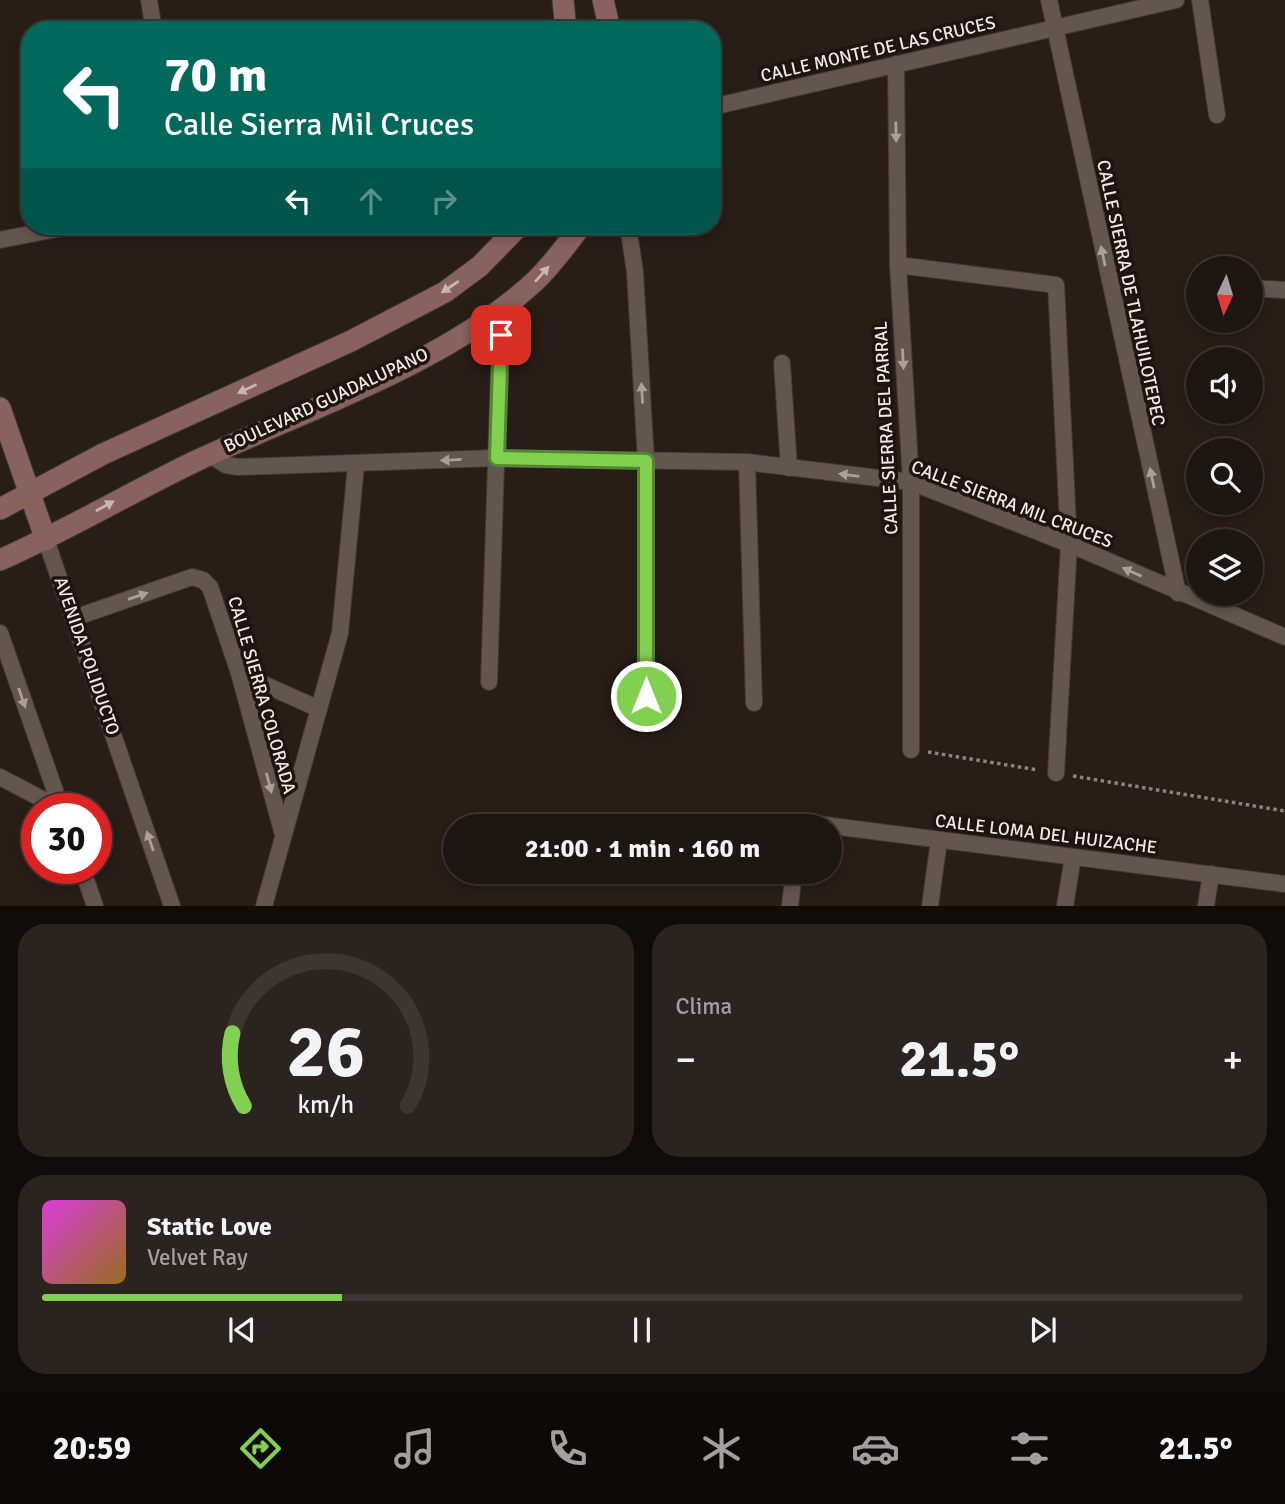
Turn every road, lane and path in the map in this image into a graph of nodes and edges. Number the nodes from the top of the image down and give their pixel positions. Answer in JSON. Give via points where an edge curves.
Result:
{"nodes":[{"id":1,"x":149,"y":0,"type":"edge"},
{"id":2,"x":563,"y":0,"type":"edge"},
{"id":3,"x":603,"y":0,"type":"edge"},
{"id":4,"x":1049,"y":0,"type":"edge"},
{"id":5,"x":1176,"y":0,"type":"edge"},
{"id":6,"x":1200,"y":0,"type":"edge"},
{"id":7,"x":153,"y":21,"type":"edge"},
{"id":8,"x":565,"y":21,"type":"edge"},
{"id":9,"x":608,"y":21,"type":"edge"},
{"id":10,"x":1053,"y":29,"type":"junction"},
{"id":11,"x":896,"y":64,"type":"junction"},
{"id":12,"x":721,"y":105,"type":"edge"},
{"id":13,"x":1217,"y":115,"type":"dead end"},
{"id":14,"x":26,"y":235,"type":"edge"},
{"id":15,"x":510,"y":235,"type":"edge"},
{"id":16,"x":573,"y":235,"type":"edge"},
{"id":17,"x":629,"y":235,"type":"edge"},
{"id":18,"x":0,"y":240,"type":"edge"},
{"id":19,"x":898,"y":265,"type":"junction"},
{"id":20,"x":1264,"y":289,"type":"edge"},
{"id":21,"x":1285,"y":290,"type":"edge"},
{"id":22,"x":501,"y":310,"type":"junction"},
{"id":23,"x":782,"y":363,"type":"dead end"},
{"id":24,"x":0,"y":408,"type":"edge"},
{"id":25,"x":209,"y":455,"type":"junction"},
{"id":26,"x":497,"y":458,"type":"junction"},
{"id":27,"x":646,"y":461,"type":"junction"},
{"id":28,"x":747,"y":463,"type":"junction"},
{"id":29,"x":356,"y":465,"type":"junction"},
{"id":30,"x":789,"y":468,"type":"junction"},
{"id":31,"x":911,"y":482,"type":"junction"},
{"id":32,"x":29,"y":496,"type":"junction"},
{"id":33,"x":0,"y":509,"type":"edge"},
{"id":34,"x":46,"y":540,"type":"junction"},
{"id":35,"x":1069,"y":544,"type":"junction"},
{"id":36,"x":0,"y":561,"type":"edge"},
{"id":37,"x":1178,"y":593,"type":"junction"},
{"id":38,"x":74,"y":618,"type":"junction"},
{"id":39,"x":0,"y":633,"type":"edge"},
{"id":40,"x":1285,"y":638,"type":"edge"},
{"id":41,"x":239,"y":673,"type":"junction"},
{"id":42,"x":489,"y":682,"type":"dead end"},
{"id":43,"x":646,"y":696,"type":"dead end"},
{"id":44,"x":754,"y":703,"type":"dead end"},
{"id":45,"x":319,"y":709,"type":"junction"},
{"id":46,"x":911,"y":750,"type":"joint"},
{"id":47,"x":1056,"y":773,"type":"junction"},
{"id":48,"x":0,"y":777,"type":"edge"},
{"id":49,"x":31,"y":793,"type":"edge"},
{"id":50,"x":55,"y":793,"type":"edge"},
{"id":51,"x":1285,"y":811,"type":"edge"},
{"id":52,"x":842,"y":829,"type":"edge"},
{"id":53,"x":282,"y":833,"type":"junction"},
{"id":54,"x":939,"y":840,"type":"junction"},
{"id":55,"x":1073,"y":857,"type":"junction"},
{"id":56,"x":1211,"y":874,"type":"junction"},
{"id":57,"x":88,"y":884,"type":"edge"},
{"id":58,"x":793,"y":884,"type":"edge"},
{"id":59,"x":1285,"y":884,"type":"edge"},
{"id":60,"x":95,"y":905,"type":"edge"},
{"id":61,"x":172,"y":905,"type":"edge"},
{"id":62,"x":264,"y":905,"type":"edge"},
{"id":63,"x":790,"y":905,"type":"edge"},
{"id":64,"x":930,"y":905,"type":"edge"},
{"id":65,"x":1065,"y":905,"type":"edge"},
{"id":66,"x":1206,"y":905,"type":"edge"}],
"edges":[{"from":1,"to":7,"type":"street"},
{"from":2,"to":8,"type":"main road"},
{"from":3,"to":9,"type":"main road"},
{"from":4,"to":10,"type":"street","name":"CALLE SIERRA DE TLAHUILOTEPEC"},
{"from":5,"to":10,"type":"street","name":"CALLE MONTE DE LAS CRUCES"},
{"from":6,"to":13,"type":"street"},
{"from":10,"to":11,"type":"street","name":"CALLE MONTE DE LAS CRUCES"},
{"from":37,"to":10,"type":"street","name":"CALLE SIERRA DE TLAHUILOTEPEC","one_way":true},
{"from":11,"to":12,"type":"street","name":"CALLE MONTE DE LAS CRUCES"},
{"from":11,"to":19,"type":"street","name":"CALLE SIERRA DEL PARRAL","one_way":true},
{"from":14,"to":18,"type":"street"},
{"from":15,"to":32,"type":"main road","one_way":true,"via":[[445,292],[351,341],[103,454]]},
{"from":22,"to":16,"type":"main road","name":"BOULEVARD GUADALUPANO","one_way":true,"via":[[536,281]]},
{"from":27,"to":17,"type":"street","one_way":true},
{"from":19,"to":31,"type":"street","name":"CALLE SIERRA DEL PARRAL","one_way":true},
{"from":19,"to":35,"type":"street","via":[[1056,285]]},
{"from":20,"to":21,"type":"street"},
{"from":22,"to":25,"type":"main road","name":"BOULEVARD GUADALUPANO","via":[[382,377]]},
{"from":22,"to":26,"type":"street"},
{"from":23,"to":30,"type":"street"},
{"from":24,"to":32,"type":"main road","name":"AVENIDA POLIDUCTO"},
{"from":25,"to":29,"type":"street","name":"CALLE SIERRA MIL CRUCES","via":[[238,467]]},
{"from":34,"to":25,"type":"main road","name":"BOULEVARD GUADALUPANO","one_way":true,"via":[[132,491]]},
{"from":26,"to":27,"type":"street","name":"CALLE SIERRA MIL CRUCES"},
{"from":26,"to":29,"type":"street","name":"CALLE SIERRA MIL CRUCES","one_way":true},
{"from":26,"to":42,"type":"street"},
{"from":27,"to":28,"type":"street","name":"CALLE SIERRA MIL CRUCES"},
{"from":27,"to":43,"type":"street"},
{"from":28,"to":30,"type":"street","name":"CALLE SIERRA MIL CRUCES"},
{"from":28,"to":44,"type":"street"},
{"from":29,"to":45,"type":"street","name":"CALLE SIERRA COLORADA","via":[[340,633]]},
{"from":31,"to":30,"type":"street","name":"CALLE SIERRA MIL CRUCES","one_way":true},
{"from":31,"to":35,"type":"street","name":"CALLE SIERRA MIL CRUCES"},
{"from":31,"to":46,"type":"street","name":"CALLE SIERRA DEL PARRAL"},
{"from":32,"to":33,"type":"main road"},
{"from":32,"to":34,"type":"main road","name":"AVENIDA POLIDUCTO"},
{"from":34,"to":36,"type":"main road","name":"BOULEVARD GUADALUPANO"},
{"from":34,"to":38,"type":"street","name":"AVENIDA POLIDUCTO"},
{"from":37,"to":35,"type":"street","name":"CALLE SIERRA MIL CRUCES","one_way":true},
{"from":35,"to":47,"type":"street"},
{"from":37,"to":40,"type":"street","name":"CALLE SIERRA MIL CRUCES"},
{"from":38,"to":41,"type":"street","name":"CALLE SIERRA COLORADA","one_way":true,"via":[[192,578],[203,580],[210,587]]},
{"from":61,"to":38,"type":"street","name":"AVENIDA POLIDUCTO","one_way":true},
{"from":39,"to":50,"type":"street","one_way":true},
{"from":41,"to":45,"type":"street"},
{"from":41,"to":53,"type":"street","name":"CALLE SIERRA COLORADA","one_way":true},
{"from":45,"to":53,"type":"street","name":"CALLE SIERRA COLORADA"},
{"from":46,"to":47,"type":"path"},
{"from":47,"to":51,"type":"path"},
{"from":48,"to":49,"type":"street"},
{"from":52,"to":54,"type":"street","name":"CALLE LOMA DEL HUIZACHE"},
{"from":53,"to":62,"type":"street","name":"CALLE SIERRA COLORADA"},
{"from":54,"to":55,"type":"street","name":"CALLE LOMA DEL HUIZACHE"},
{"from":54,"to":64,"type":"street"},
{"from":55,"to":56,"type":"street","name":"CALLE LOMA DEL HUIZACHE"},
{"from":55,"to":65,"type":"street"},
{"from":56,"to":59,"type":"street","name":"CALLE LOMA DEL HUIZACHE"},
{"from":56,"to":66,"type":"street"},
{"from":57,"to":60,"type":"street"},
{"from":58,"to":63,"type":"street"}]}
